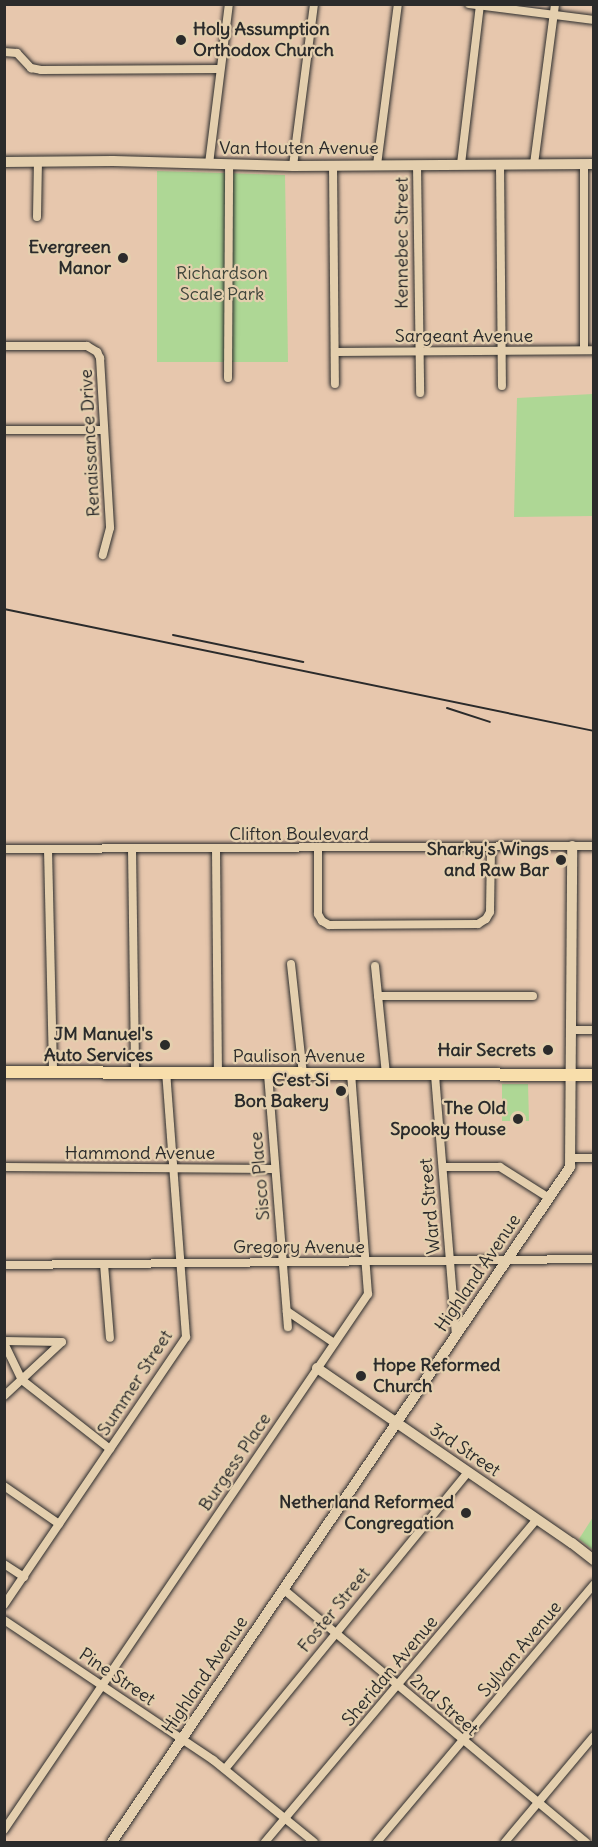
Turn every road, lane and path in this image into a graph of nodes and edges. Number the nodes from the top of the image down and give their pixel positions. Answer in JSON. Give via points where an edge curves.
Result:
{"nodes":[{"id":1,"x":229,"y":4,"type":"edge"},
{"id":2,"x":314,"y":4,"type":"edge"},
{"id":3,"x":398,"y":4,"type":"edge"},
{"id":4,"x":469,"y":4,"type":"edge"},
{"id":5,"x":555,"y":4,"type":"edge"},
{"id":6,"x":480,"y":5,"type":"edge"},
{"id":7,"x":554,"y":15,"type":"junction"},
{"id":8,"x":594,"y":20,"type":"edge"},
{"id":9,"x":4,"y":52,"type":"edge"},
{"id":10,"x":220,"y":69,"type":"junction"},
{"id":11,"x":4,"y":162,"type":"edge"},
{"id":12,"x":38,"y":162,"type":"junction"},
{"id":13,"x":209,"y":164,"type":"junction"},
{"id":14,"x":500,"y":164,"type":"junction"},
{"id":15,"x":534,"y":164,"type":"junction"},
{"id":16,"x":589,"y":164,"type":"edge"},
{"id":17,"x":229,"y":165,"type":"junction"},
{"id":18,"x":333,"y":165,"type":"junction"},
{"id":19,"x":377,"y":165,"type":"junction"},
{"id":20,"x":417,"y":165,"type":"junction"},
{"id":21,"x":461,"y":165,"type":"junction"},
{"id":22,"x":293,"y":166,"type":"junction"},
{"id":23,"x":38,"y":217,"type":"dead end"},
{"id":24,"x":4,"y":346,"type":"edge"},
{"id":25,"x":584,"y":350,"type":"junction"},
{"id":26,"x":594,"y":350,"type":"edge"},
{"id":27,"x":419,"y":351,"type":"junction"},
{"id":28,"x":501,"y":351,"type":"junction"},
{"id":29,"x":335,"y":352,"type":"junction"},
{"id":30,"x":228,"y":378,"type":"dead end"},
{"id":31,"x":335,"y":384,"type":"dead end"},
{"id":32,"x":502,"y":386,"type":"dead end"},
{"id":33,"x":420,"y":393,"type":"dead end"},
{"id":34,"x":4,"y":430,"type":"edge"},
{"id":35,"x":104,"y":430,"type":"junction"},
{"id":36,"x":102,"y":555,"type":"dead end"},
{"id":37,"x":572,"y":846,"type":"junction"},
{"id":38,"x":594,"y":846,"type":"edge"},
{"id":39,"x":491,"y":848,"type":"junction"},
{"id":40,"x":4,"y":849,"type":"edge"},
{"id":41,"x":48,"y":849,"type":"junction"},
{"id":42,"x":132,"y":849,"type":"junction"},
{"id":43,"x":216,"y":849,"type":"junction"},
{"id":44,"x":318,"y":850,"type":"junction"},
{"id":45,"x":291,"y":964,"type":"dead end"},
{"id":46,"x":375,"y":966,"type":"dead end"},
{"id":47,"x":378,"y":996,"type":"junction"},
{"id":48,"x":533,"y":996,"type":"dead end"},
{"id":49,"x":573,"y":1030,"type":"junction"},
{"id":50,"x":594,"y":1030,"type":"edge"},
{"id":51,"x":4,"y":1072,"type":"edge"},
{"id":52,"x":53,"y":1072,"type":"junction"},
{"id":53,"x":135,"y":1073,"type":"junction"},
{"id":54,"x":166,"y":1073,"type":"junction"},
{"id":55,"x":218,"y":1074,"type":"junction"},
{"id":56,"x":267,"y":1074,"type":"junction"},
{"id":57,"x":303,"y":1075,"type":"junction"},
{"id":58,"x":351,"y":1075,"type":"junction"},
{"id":59,"x":386,"y":1075,"type":"junction"},
{"id":60,"x":570,"y":1075,"type":"junction"},
{"id":61,"x":594,"y":1075,"type":"edge"},
{"id":62,"x":435,"y":1076,"type":"junction"},
{"id":63,"x":570,"y":1158,"type":"junction"},
{"id":64,"x":594,"y":1158,"type":"edge"},
{"id":65,"x":4,"y":1167,"type":"edge"},
{"id":66,"x":443,"y":1167,"type":"junction"},
{"id":67,"x":173,"y":1168,"type":"junction"},
{"id":68,"x":274,"y":1169,"type":"junction"},
{"id":69,"x":549,"y":1198,"type":"junction"},
{"id":70,"x":594,"y":1259,"type":"edge"},
{"id":71,"x":507,"y":1260,"type":"junction"},
{"id":72,"x":450,"y":1261,"type":"junction"},
{"id":73,"x":366,"y":1262,"type":"junction"},
{"id":74,"x":181,"y":1263,"type":"junction"},
{"id":75,"x":282,"y":1263,"type":"junction"},
{"id":76,"x":104,"y":1264,"type":"junction"},
{"id":77,"x":4,"y":1265,"type":"edge"},
{"id":78,"x":287,"y":1311,"type":"junction"},
{"id":79,"x":288,"y":1327,"type":"dead end"},
{"id":80,"x":456,"y":1335,"type":"junction"},
{"id":81,"x":110,"y":1338,"type":"dead end"},
{"id":82,"x":4,"y":1342,"type":"edge"},
{"id":83,"x":334,"y":1343,"type":"junction"},
{"id":84,"x":317,"y":1368,"type":"junction"},
{"id":85,"x":22,"y":1380,"type":"junction"},
{"id":86,"x":4,"y":1396,"type":"edge"},
{"id":87,"x":397,"y":1423,"type":"junction"},
{"id":88,"x":110,"y":1449,"type":"junction"},
{"id":89,"x":468,"y":1472,"type":"junction"},
{"id":90,"x":4,"y":1486,"type":"edge"},
{"id":91,"x":537,"y":1520,"type":"junction"},
{"id":92,"x":59,"y":1524,"type":"junction"},
{"id":93,"x":594,"y":1560,"type":"edge"},
{"id":94,"x":4,"y":1564,"type":"edge"},
{"id":95,"x":24,"y":1577,"type":"junction"},
{"id":96,"x":594,"y":1584,"type":"edge"},
{"id":97,"x":283,"y":1589,"type":"junction"},
{"id":98,"x":4,"y":1605,"type":"edge"},
{"id":99,"x":4,"y":1620,"type":"edge"},
{"id":100,"x":335,"y":1632,"type":"junction"},
{"id":101,"x":102,"y":1685,"type":"junction"},
{"id":102,"x":398,"y":1685,"type":"junction"},
{"id":103,"x":594,"y":1736,"type":"edge"},
{"id":104,"x":182,"y":1739,"type":"junction"},
{"id":105,"x":464,"y":1740,"type":"junction"},
{"id":106,"x":225,"y":1769,"type":"junction"},
{"id":107,"x":538,"y":1803,"type":"junction"},
{"id":108,"x":285,"y":1819,"type":"junction"},
{"id":109,"x":4,"y":1830,"type":"edge"},
{"id":110,"x":112,"y":1842,"type":"edge"},
{"id":111,"x":265,"y":1842,"type":"edge"},
{"id":112,"x":314,"y":1842,"type":"edge"},
{"id":113,"x":377,"y":1842,"type":"edge"},
{"id":114,"x":505,"y":1842,"type":"edge"},
{"id":115,"x":586,"y":1842,"type":"edge"}],
"edges":[{"from":1,"to":10,"type":"street"},
{"from":2,"to":22,"type":"street"},
{"from":3,"to":19,"type":"street"},
{"from":4,"to":6,"type":"street"},
{"from":5,"to":7,"type":"street"},
{"from":6,"to":7,"type":"street"},
{"from":6,"to":21,"type":"street"},
{"from":7,"to":8,"type":"street"},
{"from":7,"to":15,"type":"street"},
{"from":9,"to":10,"type":"street","via":[[17,53],[31,68],[40,70]]},
{"from":10,"to":13,"type":"street"},
{"from":11,"to":12,"type":"street","name":"Van Houten Avenue"},
{"from":12,"to":13,"type":"street","name":"Van Houten Avenue"},
{"from":12,"to":23,"type":"street"},
{"from":13,"to":17,"type":"street","name":"Van Houten Avenue"},
{"from":14,"to":15,"type":"street","name":"Van Houten Avenue"},
{"from":14,"to":21,"type":"street","name":"Van Houten Avenue"},
{"from":14,"to":28,"type":"street"},
{"from":15,"to":16,"type":"street","name":"Van Houten Avenue"},
{"from":16,"to":25,"type":"street"},
{"from":17,"to":22,"type":"street","name":"Van Houten Avenue"},
{"from":17,"to":30,"type":"street"},
{"from":18,"to":19,"type":"street","name":"Van Houten Avenue"},
{"from":18,"to":22,"type":"street","name":"Van Houten Avenue"},
{"from":18,"to":29,"type":"street"},
{"from":19,"to":20,"type":"street","name":"Van Houten Avenue"},
{"from":20,"to":21,"type":"street","name":"Van Houten Avenue"},
{"from":20,"to":27,"type":"street","name":"Kennebec Street"},
{"from":24,"to":35,"type":"street","name":"Renaissance Drive","via":[[87,346],[97,352]]},
{"from":25,"to":26,"type":"street","name":"Sargeant Avenue"},
{"from":25,"to":28,"type":"street","name":"Sargeant Avenue"},
{"from":27,"to":28,"type":"street","name":"Sargeant Avenue"},
{"from":27,"to":29,"type":"street","name":"Sargeant Avenue"},
{"from":27,"to":33,"type":"street","name":"Kennebec Street"},
{"from":28,"to":32,"type":"street"},
{"from":29,"to":31,"type":"street"},
{"from":34,"to":35,"type":"street"},
{"from":35,"to":36,"type":"street","name":"Renaissance Drive","via":[[110,528]]},
{"from":37,"to":38,"type":"street","name":"Clifton Boulevard"},
{"from":37,"to":39,"type":"street","name":"Clifton Boulevard"},
{"from":37,"to":49,"type":"street","name":"Highland Avenue"},
{"from":39,"to":44,"type":"street","name":"Clifton Boulevard"},
{"from":39,"to":44,"type":"street","via":[[490,912],[478,924],[329,925],[318,914]]},
{"from":40,"to":41,"type":"street","name":"Clifton Boulevard"},
{"from":41,"to":42,"type":"street","name":"Clifton Boulevard"},
{"from":41,"to":52,"type":"street"},
{"from":42,"to":43,"type":"street","name":"Clifton Boulevard"},
{"from":42,"to":53,"type":"street"},
{"from":43,"to":44,"type":"street","name":"Clifton Boulevard"},
{"from":43,"to":55,"type":"street"},
{"from":45,"to":57,"type":"street"},
{"from":46,"to":47,"type":"street"},
{"from":47,"to":48,"type":"street"},
{"from":47,"to":59,"type":"street"},
{"from":49,"to":50,"type":"street"},
{"from":49,"to":60,"type":"street","name":"Highland Avenue"},
{"from":51,"to":52,"type":"main road","name":"Paulison Avenue"},
{"from":52,"to":53,"type":"main road","name":"Paulison Avenue"},
{"from":53,"to":54,"type":"main road","name":"Paulison Avenue"},
{"from":54,"to":55,"type":"main road","name":"Paulison Avenue"},
{"from":54,"to":67,"type":"street","name":"Summer Street"},
{"from":55,"to":56,"type":"main road","name":"Paulison Avenue"},
{"from":56,"to":57,"type":"main road","name":"Paulison Avenue"},
{"from":56,"to":68,"type":"street","name":"Sisco Place"},
{"from":57,"to":58,"type":"main road","name":"Paulison Avenue"},
{"from":58,"to":59,"type":"main road","name":"Paulison Avenue"},
{"from":58,"to":73,"type":"street","name":"Burgess Place"},
{"from":59,"to":62,"type":"main road","name":"Paulison Avenue"},
{"from":60,"to":61,"type":"main road","name":"Paulison Avenue"},
{"from":60,"to":62,"type":"main road","name":"Paulison Avenue"},
{"from":60,"to":63,"type":"street","name":"Highland Avenue"},
{"from":62,"to":66,"type":"street","name":"Ward Street"},
{"from":63,"to":64,"type":"street"},
{"from":63,"to":69,"type":"street","name":"Highland Avenue","via":[[570,1167]]},
{"from":65,"to":67,"type":"street","name":"Hammond Avenue"},
{"from":66,"to":69,"type":"street","via":[[500,1167]]},
{"from":66,"to":72,"type":"street","name":"Ward Street"},
{"from":67,"to":68,"type":"street","name":"Hammond Avenue"},
{"from":67,"to":74,"type":"street","name":"Summer Street"},
{"from":68,"to":75,"type":"street","name":"Sisco Place"},
{"from":69,"to":71,"type":"street","name":"Highland Avenue"},
{"from":70,"to":71,"type":"street","name":"Gregory Avenue"},
{"from":71,"to":72,"type":"street","name":"Gregory Avenue"},
{"from":71,"to":80,"type":"street","name":"Highland Avenue"},
{"from":72,"to":73,"type":"street","name":"Gregory Avenue"},
{"from":72,"to":80,"type":"street","name":"Ward Street"},
{"from":73,"to":75,"type":"street","name":"Gregory Avenue"},
{"from":73,"to":83,"type":"street","name":"Burgess Place","via":[[368,1294]]},
{"from":74,"to":75,"type":"street","name":"Gregory Avenue"},
{"from":74,"to":76,"type":"street","name":"Gregory Avenue"},
{"from":74,"to":88,"type":"street","name":"Summer Street","via":[[186,1337]]},
{"from":75,"to":78,"type":"street","name":"Sisco Place"},
{"from":76,"to":77,"type":"street","name":"Gregory Avenue"},
{"from":76,"to":81,"type":"street"},
{"from":78,"to":79,"type":"street","name":"Sisco Place"},
{"from":78,"to":83,"type":"street"},
{"from":80,"to":87,"type":"street","name":"Highland Avenue"},
{"from":82,"to":85,"type":"street"},
{"from":82,"to":85,"type":"street","via":[[62,1342]]},
{"from":83,"to":84,"type":"street","name":"Burgess Place"},
{"from":84,"to":87,"type":"street","name":"3rd Street"},
{"from":84,"to":101,"type":"street","name":"Burgess Place"},
{"from":85,"to":86,"type":"street"},
{"from":85,"to":88,"type":"street"},
{"from":87,"to":89,"type":"street","name":"3rd Street"},
{"from":87,"to":97,"type":"street","name":"Highland Avenue"},
{"from":88,"to":92,"type":"street","name":"Summer Street"},
{"from":89,"to":91,"type":"street","name":"3rd Street"},
{"from":89,"to":100,"type":"street","name":"Foster Street"},
{"from":90,"to":92,"type":"street"},
{"from":91,"to":93,"type":"street","name":"3rd Street"},
{"from":91,"to":102,"type":"street","name":"Sheridan Avenue"},
{"from":92,"to":95,"type":"street","name":"Summer Street"},
{"from":94,"to":95,"type":"street"},
{"from":95,"to":98,"type":"street","name":"Summer Street"},
{"from":96,"to":105,"type":"street","name":"Sylvan Avenue"},
{"from":97,"to":100,"type":"street","name":"2nd Street"},
{"from":97,"to":104,"type":"street","name":"Highland Avenue"},
{"from":99,"to":101,"type":"street","name":"Pine Street"},
{"from":100,"to":102,"type":"street","name":"2nd Street"},
{"from":100,"to":106,"type":"street","name":"Foster Street"},
{"from":101,"to":104,"type":"street","name":"Pine Street"},
{"from":101,"to":109,"type":"street","name":"Burgess Place"},
{"from":102,"to":105,"type":"street","name":"2nd Street"},
{"from":102,"to":108,"type":"street","name":"Sheridan Avenue"},
{"from":103,"to":107,"type":"street"},
{"from":104,"to":106,"type":"street","name":"Pine Street"},
{"from":104,"to":110,"type":"street","name":"Highland Avenue"},
{"from":105,"to":107,"type":"street","name":"2nd Street"},
{"from":105,"to":113,"type":"street","name":"Sylvan Avenue"},
{"from":106,"to":108,"type":"street","name":"Pine Street"},
{"from":107,"to":114,"type":"street"},
{"from":107,"to":115,"type":"street","name":"2nd Street"},
{"from":108,"to":111,"type":"street","name":"Sheridan Avenue"},
{"from":108,"to":112,"type":"street","name":"Pine Street"}]}
